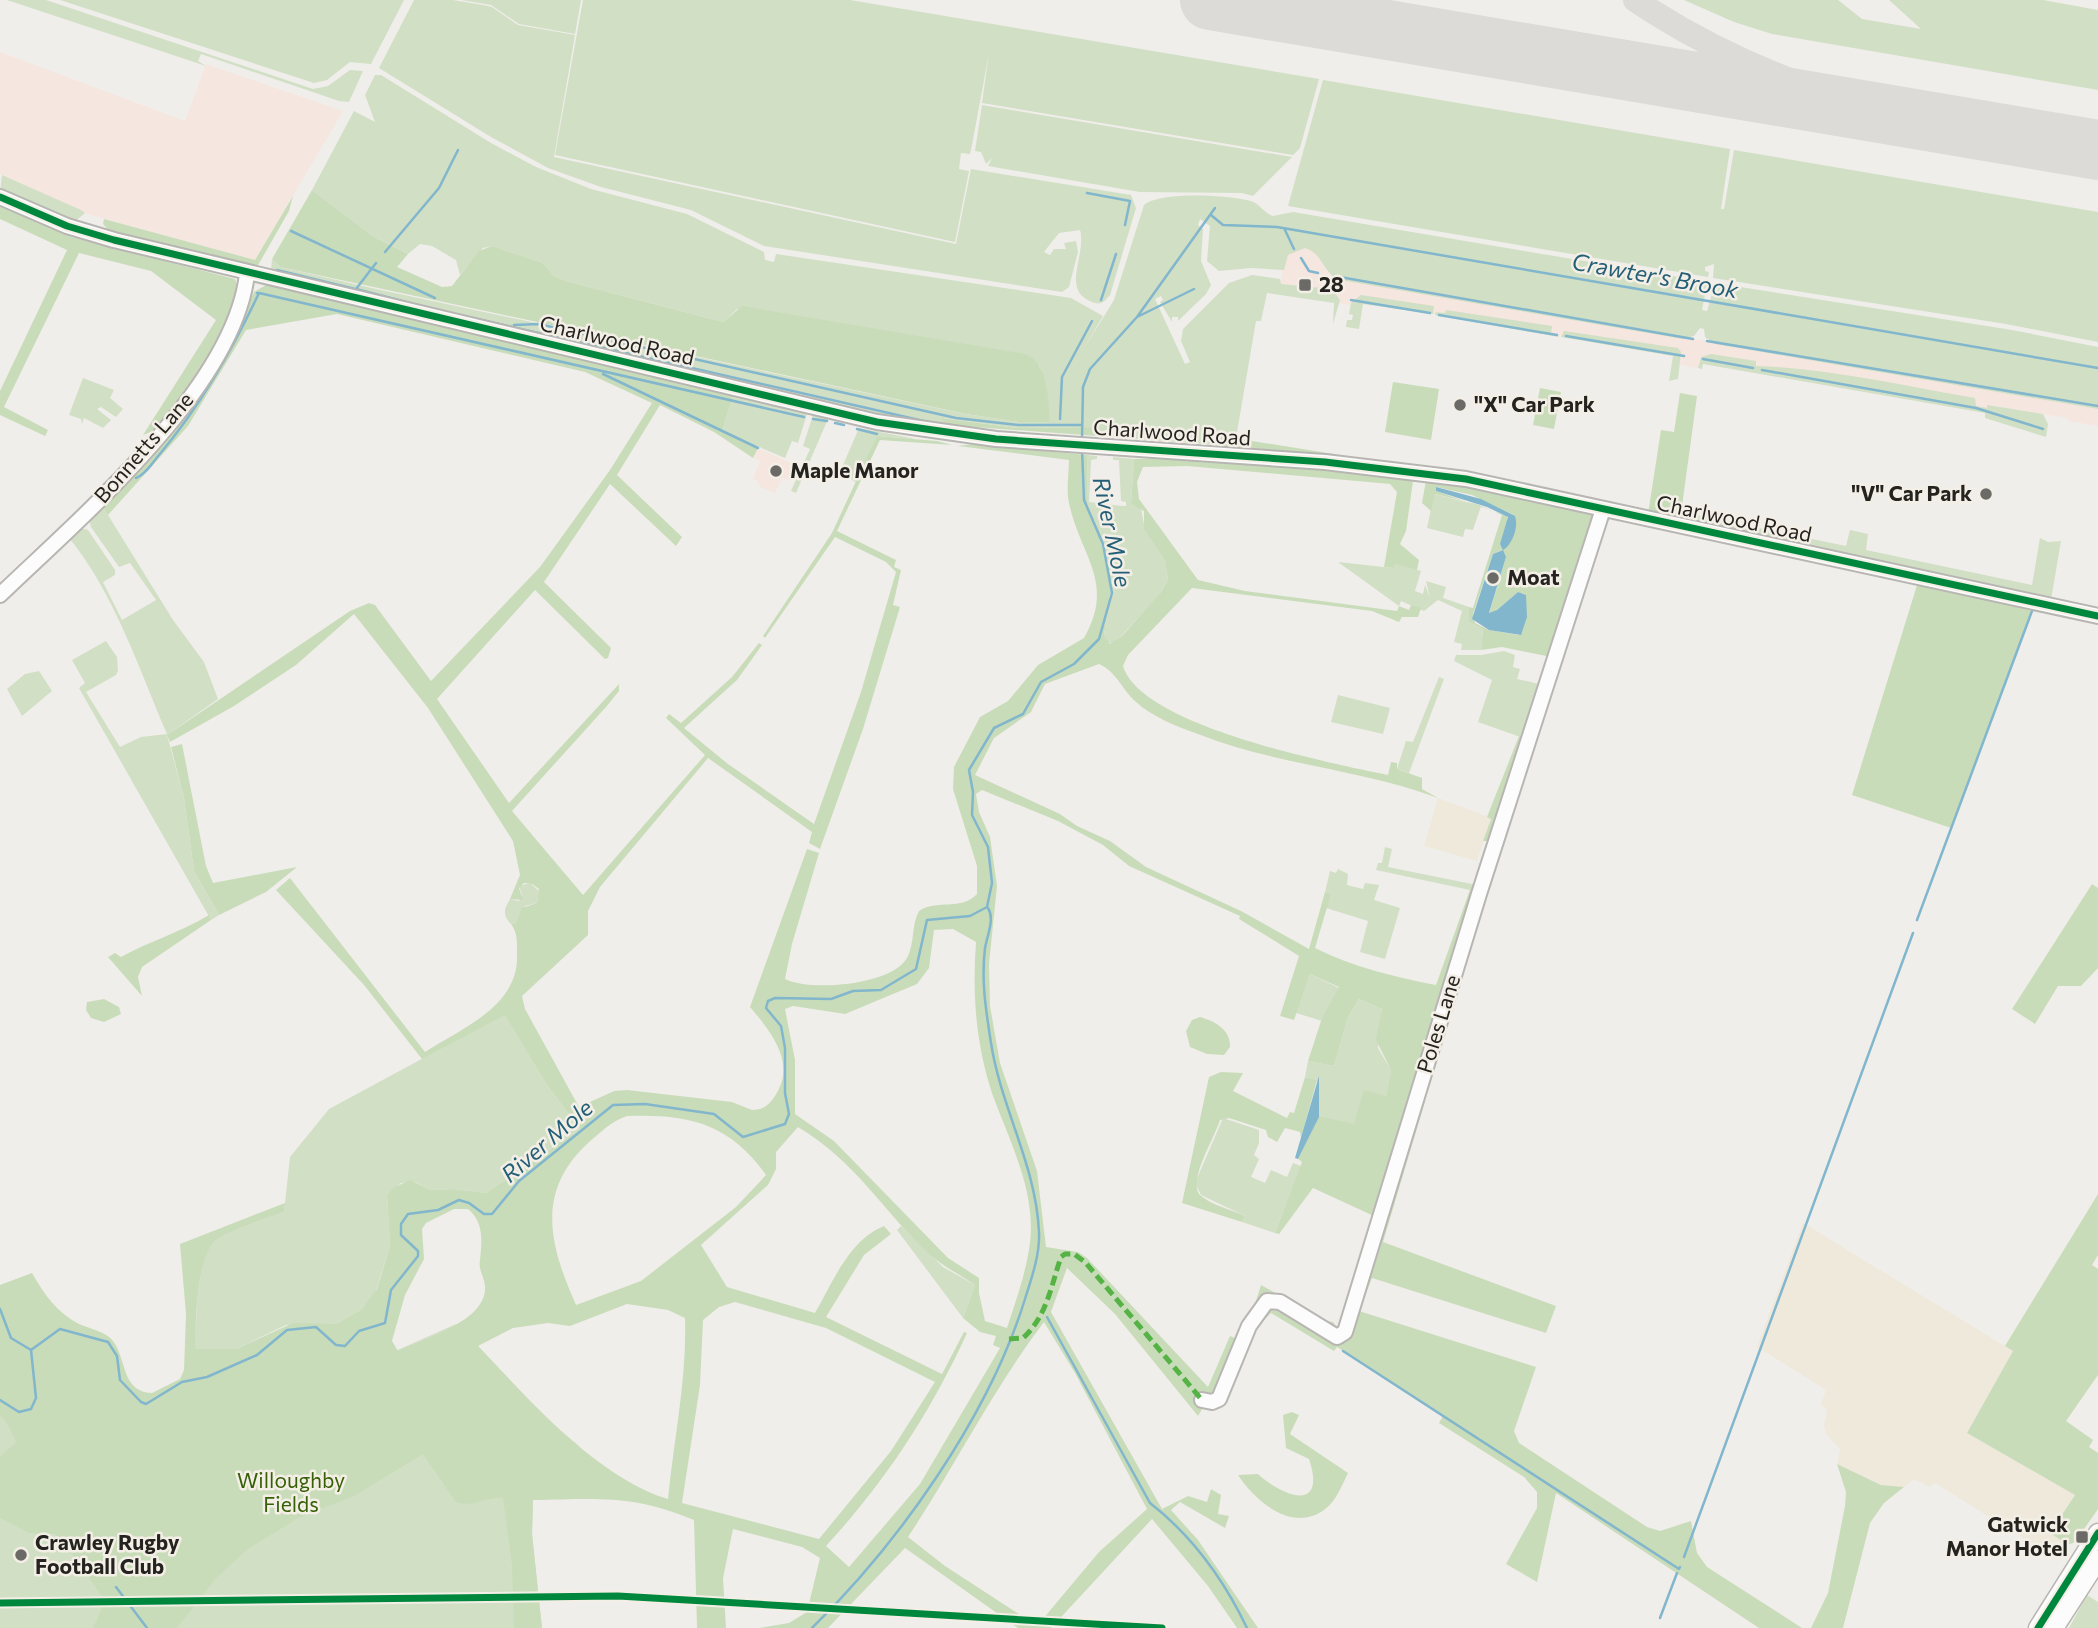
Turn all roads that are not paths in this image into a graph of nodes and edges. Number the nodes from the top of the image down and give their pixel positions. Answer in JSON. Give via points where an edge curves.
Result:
{"nodes":[{"id":1,"x":0,"y":197,"type":"edge"},
{"id":2,"x":247,"y":274,"type":"junction"},
{"id":3,"x":1603,"y":509,"type":"junction"},
{"id":4,"x":0,"y":595,"type":"edge"},
{"id":5,"x":2098,"y":616,"type":"edge"},
{"id":6,"x":1202,"y":1400,"type":"dead end"},
{"id":7,"x":2098,"y":1533,"type":"edge"},
{"id":8,"x":2098,"y":1560,"type":"edge"},
{"id":9,"x":2038,"y":1628,"type":"edge"},
{"id":10,"x":2054,"y":1628,"type":"edge"}],
"edges":[{"from":1,"to":2,"type":"street","name":"Charlwood Road","via":[[66,226]]},
{"from":2,"to":3,"type":"street","name":"Charlwood Road","via":[[877,422],[958,435],[1419,472]]},
{"from":2,"to":4,"type":"street","name":"Bonnetts Lane","via":[[234,322],[176,414],[113,487]]},
{"from":3,"to":5,"type":"street","name":"Charlwood Road"},
{"from":3,"to":6,"type":"street","name":"Poles Lane","via":[[1345,1332],[1337,1337],[1280,1302],[1266,1301],[1249,1326],[1219,1399]]},
{"from":7,"to":9,"type":"main road"},
{"from":8,"to":10,"type":"main road"}]}
